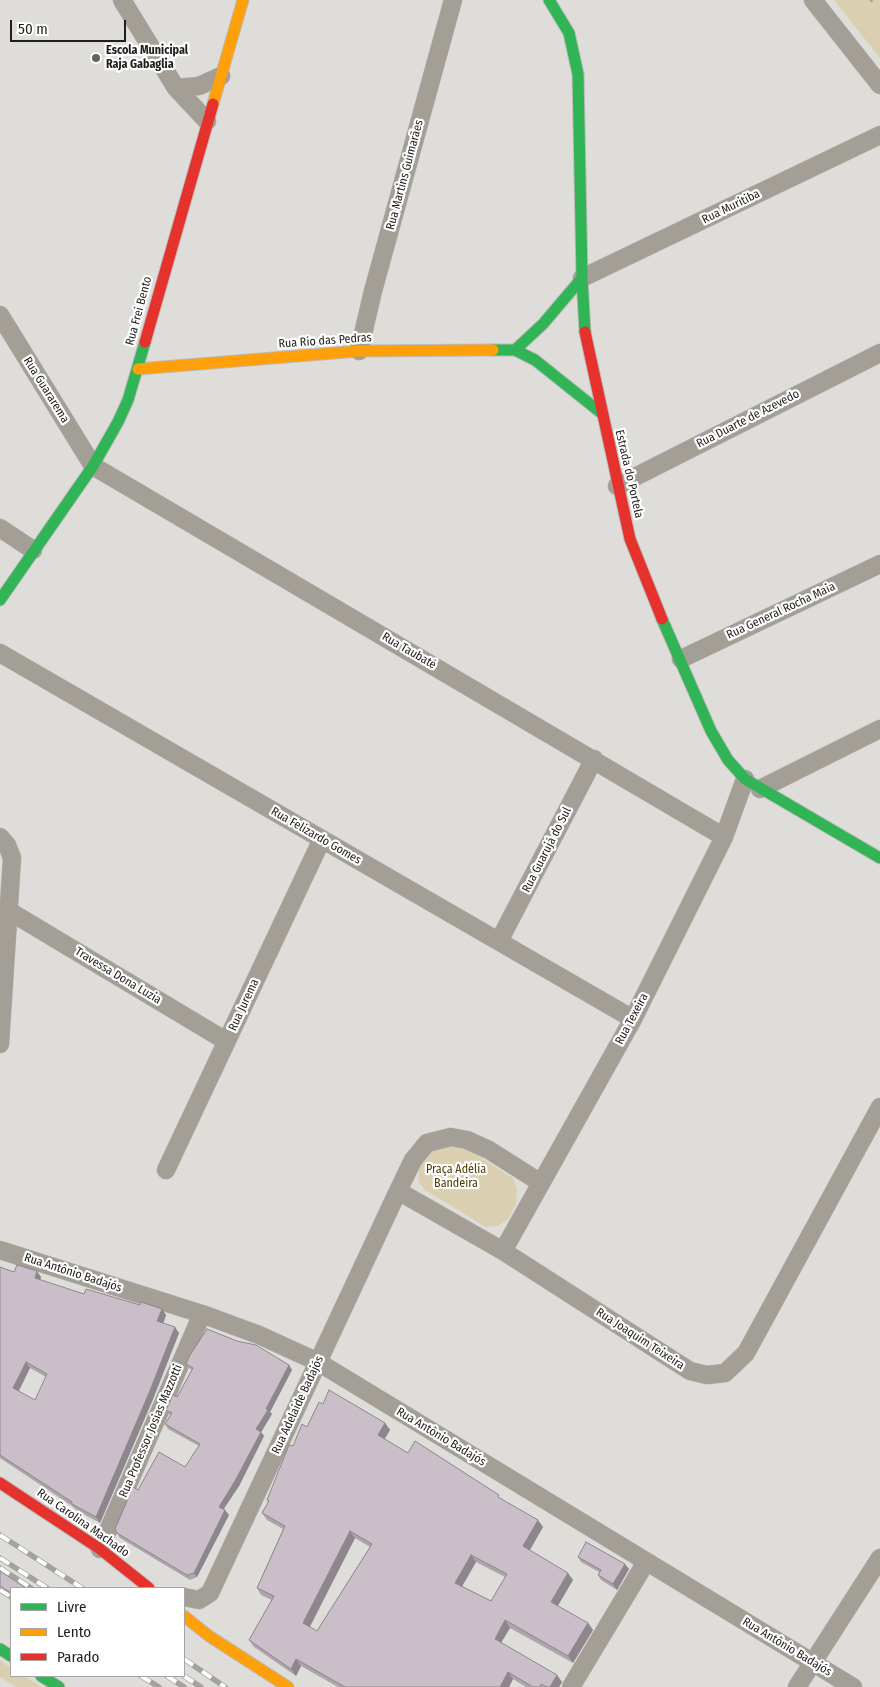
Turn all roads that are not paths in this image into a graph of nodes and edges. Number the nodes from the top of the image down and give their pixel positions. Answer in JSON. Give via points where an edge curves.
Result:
{"nodes":[{"id":1,"x":122,"y":0,"type":"edge"},
{"id":2,"x":243,"y":0,"type":"edge"},
{"id":3,"x":454,"y":0,"type":"edge"},
{"id":4,"x":813,"y":0,"type":"edge"},
{"id":5,"x":554,"y":2,"type":"edge"},
{"id":6,"x":221,"y":76,"type":"junction"},
{"id":7,"x":880,"y":85,"type":"edge"},
{"id":8,"x":176,"y":88,"type":"junction"},
{"id":9,"x":207,"y":121,"type":"junction"},
{"id":10,"x":880,"y":135,"type":"edge"},
{"id":11,"x":582,"y":278,"type":"junction"},
{"id":12,"x":0,"y":315,"type":"edge"},
{"id":13,"x":515,"y":350,"type":"junction"},
{"id":14,"x":359,"y":351,"type":"junction"},
{"id":15,"x":880,"y":353,"type":"edge"},
{"id":16,"x":138,"y":369,"type":"junction"},
{"id":17,"x":600,"y":412,"type":"junction"},
{"id":18,"x":93,"y":466,"type":"junction"},
{"id":19,"x":616,"y":486,"type":"junction"},
{"id":20,"x":0,"y":528,"type":"edge"},
{"id":21,"x":33,"y":550,"type":"junction"},
{"id":22,"x":880,"y":564,"type":"edge"},
{"id":23,"x":0,"y":600,"type":"edge"},
{"id":24,"x":0,"y":653,"type":"edge"},
{"id":25,"x":681,"y":659,"type":"junction"},
{"id":26,"x":880,"y":729,"type":"edge"},
{"id":27,"x":594,"y":759,"type":"junction"},
{"id":28,"x":745,"y":778,"type":"junction"},
{"id":29,"x":760,"y":789,"type":"junction"},
{"id":30,"x":0,"y":837,"type":"edge"},
{"id":31,"x":724,"y":837,"type":"junction"},
{"id":32,"x":322,"y":839,"type":"junction"},
{"id":33,"x":880,"y":858,"type":"edge"},
{"id":34,"x":9,"y":911,"type":"junction"},
{"id":35,"x":499,"y":941,"type":"junction"},
{"id":36,"x":633,"y":1020,"type":"junction"},
{"id":37,"x":226,"y":1041,"type":"junction"},
{"id":38,"x":0,"y":1044,"type":"edge"},
{"id":39,"x":880,"y":1107,"type":"edge"},
{"id":40,"x":166,"y":1170,"type":"dead end"},
{"id":41,"x":541,"y":1183,"type":"junction"},
{"id":42,"x":398,"y":1190,"type":"junction"},
{"id":43,"x":0,"y":1250,"type":"edge"},
{"id":44,"x":503,"y":1251,"type":"junction"},
{"id":45,"x":202,"y":1314,"type":"junction"},
{"id":46,"x":318,"y":1362,"type":"junction"},
{"id":47,"x":0,"y":1484,"type":"edge"},
{"id":48,"x":100,"y":1548,"type":"junction"},
{"id":49,"x":880,"y":1558,"type":"edge"},
{"id":50,"x":646,"y":1562,"type":"junction"},
{"id":51,"x":150,"y":1587,"type":"edge"},
{"id":52,"x":185,"y":1596,"type":"edge"},
{"id":53,"x":185,"y":1617,"type":"edge"},
{"id":54,"x":814,"y":1663,"type":"junction"},
{"id":55,"x":43,"y":1677,"type":"edge"},
{"id":56,"x":59,"y":1687,"type":"edge"},
{"id":57,"x":288,"y":1687,"type":"edge"},
{"id":58,"x":571,"y":1687,"type":"edge"},
{"id":59,"x":797,"y":1687,"type":"edge"},
{"id":60,"x":853,"y":1687,"type":"edge"}],
"edges":[{"from":1,"to":8,"type":"street"},
{"from":2,"to":6,"type":"main road","name":"Rua Frei Bento"},
{"from":3,"to":14,"type":"street","name":"Rua Martins Guimarães"},
{"from":4,"to":7,"type":"street"},
{"from":5,"to":11,"type":"main road","name":"Estrada do Portela","via":[[569,33],[578,74]]},
{"from":6,"to":8,"type":"street","via":[[199,86]]},
{"from":6,"to":9,"type":"main road","name":"Rua Frei Bento"},
{"from":8,"to":9,"type":"street"},
{"from":9,"to":16,"type":"main road","name":"Rua Frei Bento"},
{"from":10,"to":11,"type":"street","name":"Rua Muritiba"},
{"from":11,"to":13,"type":"main road","via":[[543,324]]},
{"from":11,"to":17,"type":"main road","name":"Estrada do Portela","via":[[586,343]]},
{"from":12,"to":18,"type":"street","name":"Rua Guararema"},
{"from":13,"to":14,"type":"main road","name":"Rua Rio das Pedras"},
{"from":13,"to":17,"type":"main road","name":"Rua Rio das Pedras","via":[[535,360]]},
{"from":14,"to":16,"type":"main road","name":"Rua Rio das Pedras"},
{"from":15,"to":19,"type":"street","name":"Rua Duarte de Azevedo"},
{"from":16,"to":18,"type":"main road","name":"Rua Frei Bento","via":[[118,422]]},
{"from":17,"to":19,"type":"main road","name":"Estrada do Portela"},
{"from":18,"to":21,"type":"main road","name":"Rua Frei Bento"},
{"from":18,"to":27,"type":"street","name":"Rua Taubaté"},
{"from":19,"to":25,"type":"main road","name":"Estrada do Portela","via":[[630,539]]},
{"from":20,"to":21,"type":"street"},
{"from":21,"to":23,"type":"main road","name":"Rua Frei Bento"},
{"from":22,"to":25,"type":"street","name":"Rua General Rocha Maia"},
{"from":24,"to":32,"type":"street","name":"Rua Felizardo Gomes"},
{"from":25,"to":28,"type":"main road","name":"Estrada do Portela","via":[[711,731],[728,760]]},
{"from":26,"to":29,"type":"street"},
{"from":27,"to":31,"type":"street","name":"Rua Taubaté"},
{"from":27,"to":35,"type":"street","name":"Rua Guarujá do Sul"},
{"from":28,"to":29,"type":"main road","name":"Estrada do Portela"},
{"from":28,"to":31,"type":"street","name":"Rua Texeira"},
{"from":29,"to":33,"type":"main road","name":"Estrada do Portela"},
{"from":30,"to":34,"type":"street","via":[[12,858]]},
{"from":31,"to":36,"type":"street","name":"Rua Texeira"},
{"from":32,"to":35,"type":"street","name":"Rua Felizardo Gomes"},
{"from":32,"to":37,"type":"street","name":"Rua Jurema"},
{"from":34,"to":37,"type":"street","name":"Travessa Dona Luzia"},
{"from":34,"to":38,"type":"street"},
{"from":35,"to":36,"type":"street","name":"Rua Felizardo Gomes"},
{"from":36,"to":41,"type":"street","name":"Rua Texeira"},
{"from":37,"to":40,"type":"street","name":"Rua Jurema"},
{"from":39,"to":44,"type":"street","name":"Rua Joaquim Teixeira","via":[[746,1353],[725,1373],[707,1375],[690,1370]]},
{"from":41,"to":42,"type":"street","via":[[489,1150],[451,1137],[427,1143],[413,1160]]},
{"from":41,"to":44,"type":"street","name":"Rua Texeira"},
{"from":42,"to":44,"type":"street","name":"Rua Joaquim Teixeira"},
{"from":42,"to":46,"type":"street","name":"Rua Adelaide Badajós"},
{"from":43,"to":45,"type":"street","name":"Rua Antônio Badajós"},
{"from":45,"to":46,"type":"street","name":"Rua Antônio Badajós"},
{"from":45,"to":48,"type":"street","name":"Rua Professor Josias Mazzotti"},
{"from":46,"to":50,"type":"street","name":"Rua Antônio Badajós"},
{"from":46,"to":52,"type":"street","name":"Rua Adelaide Badajós","via":[[210,1593],[199,1600]]},
{"from":47,"to":48,"type":"main road","name":"Rua Carolina Machado"},
{"from":48,"to":51,"type":"main road","name":"Rua Carolina Machado"},
{"from":49,"to":54,"type":"street"},
{"from":50,"to":54,"type":"street","name":"Rua Antônio Badajós"},
{"from":50,"to":58,"type":"street"},
{"from":53,"to":57,"type":"main road"},
{"from":54,"to":59,"type":"street"},
{"from":54,"to":60,"type":"street","name":"Rua Antônio Badajós"},
{"from":55,"to":56,"type":"main road"}]}
